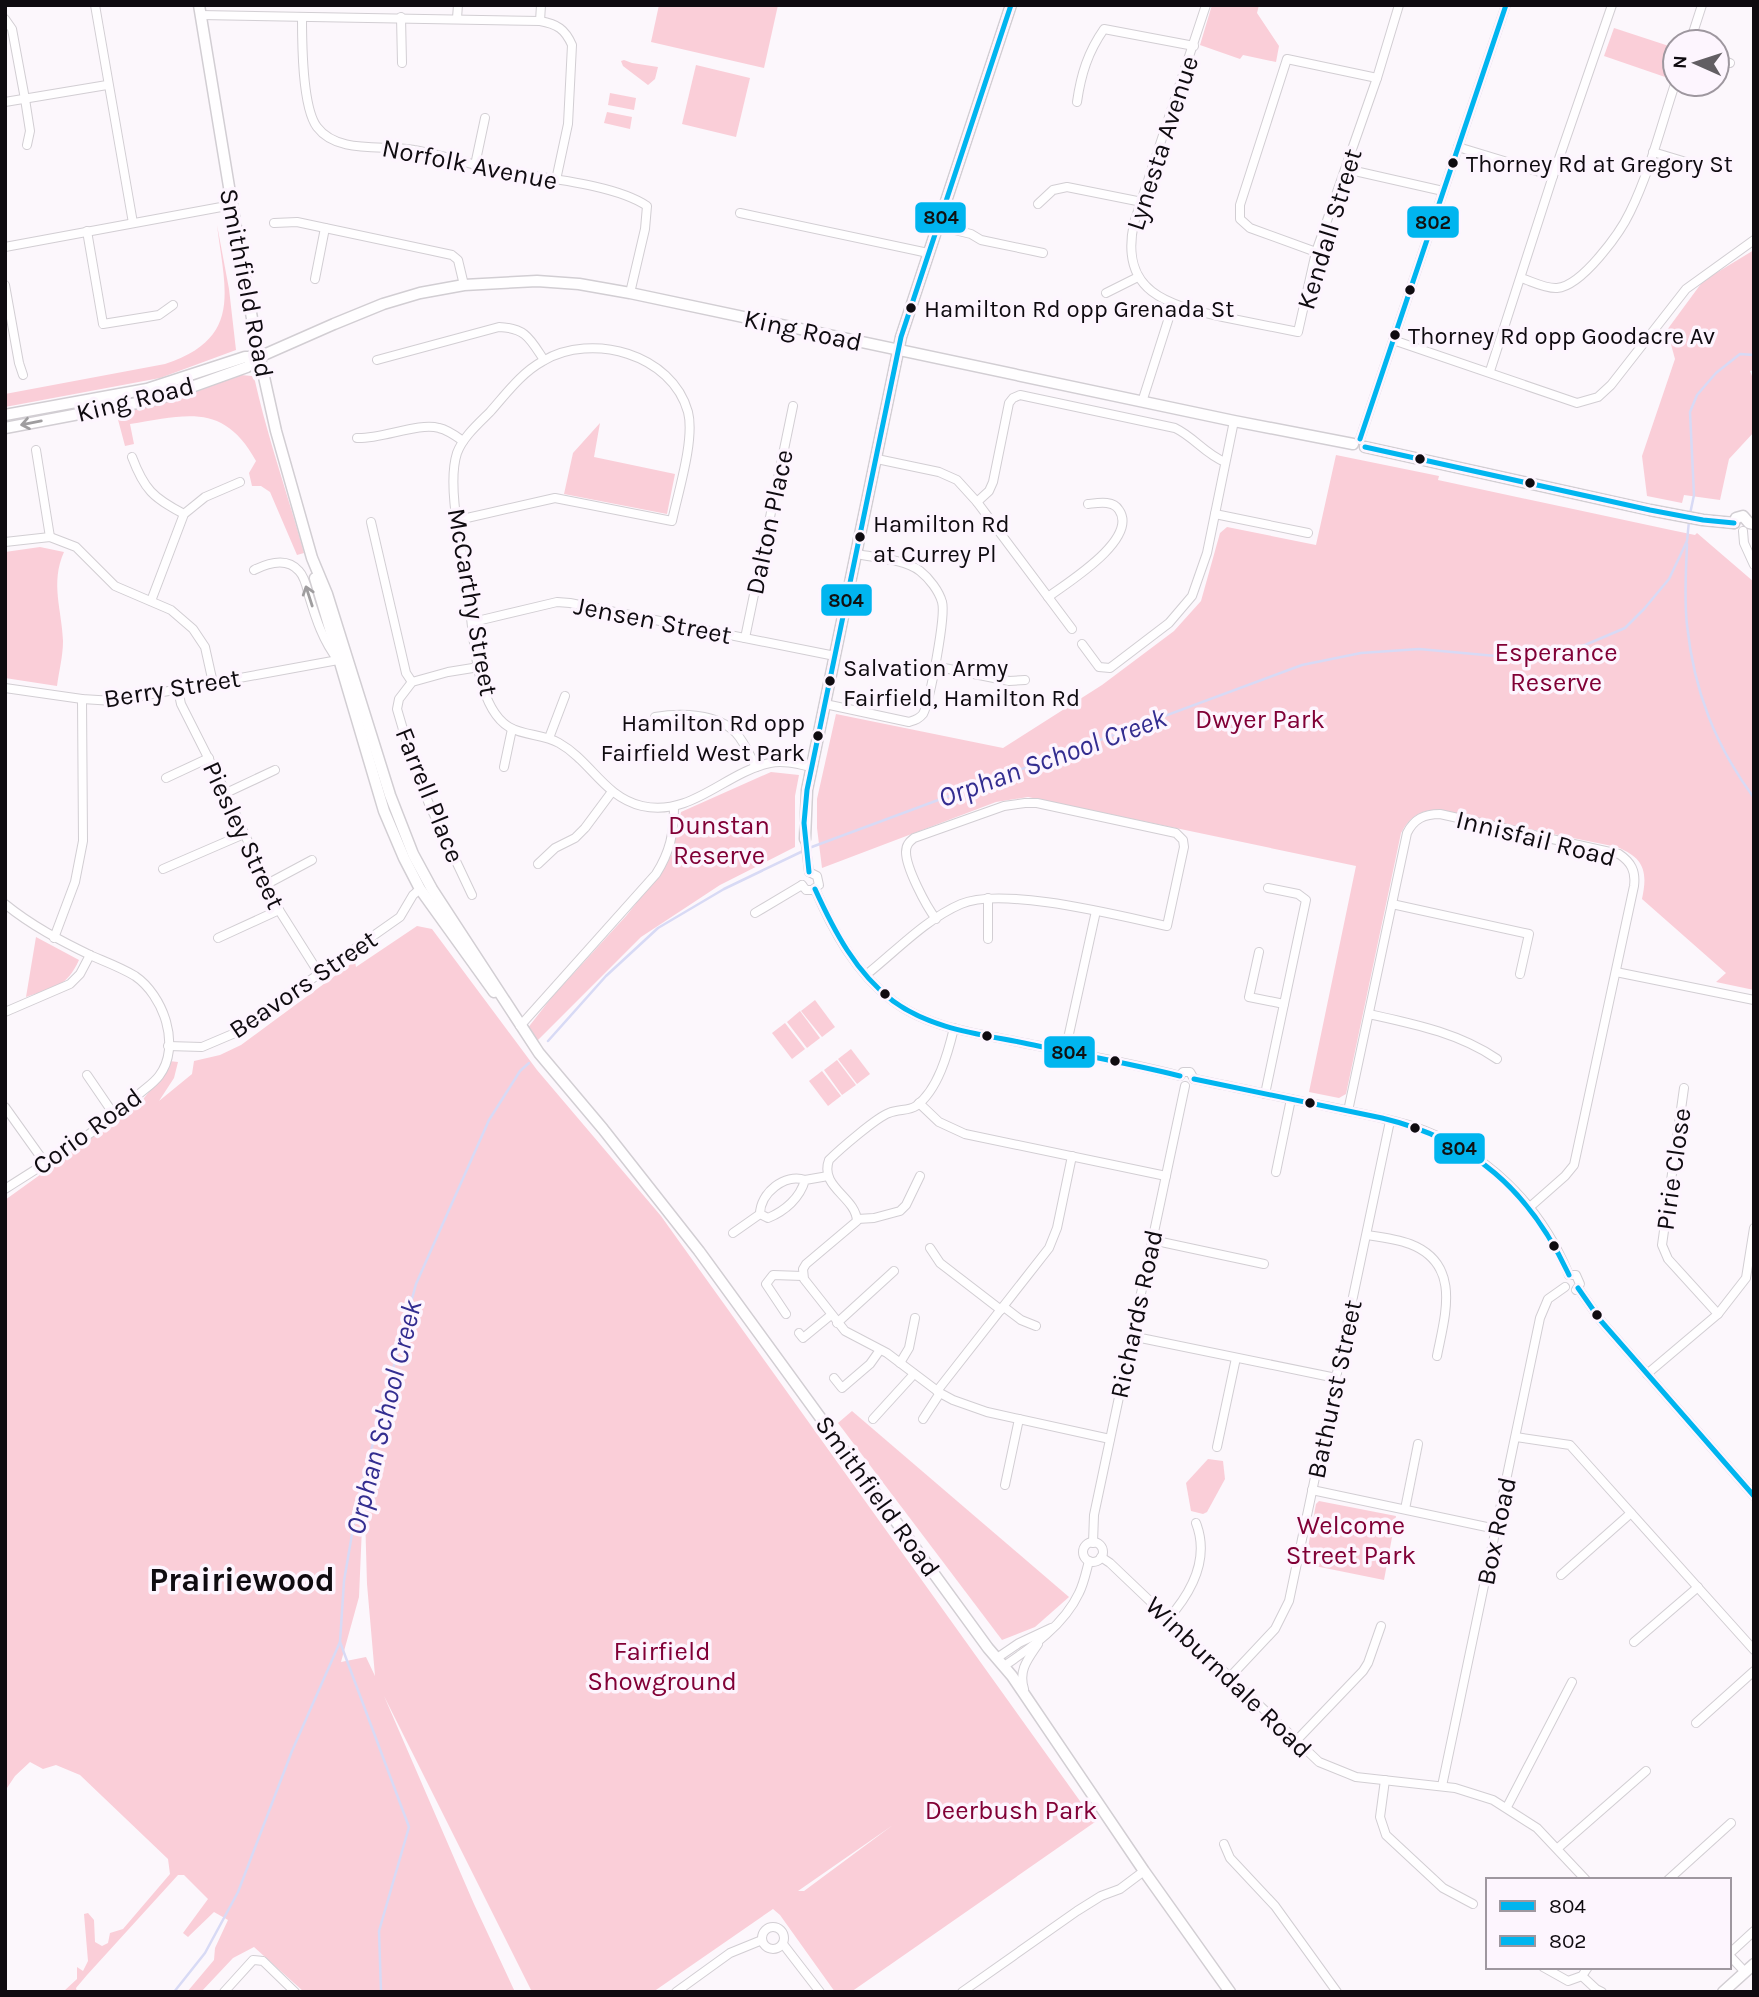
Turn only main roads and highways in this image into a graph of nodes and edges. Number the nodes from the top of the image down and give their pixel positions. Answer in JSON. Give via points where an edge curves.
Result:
{"nodes":[{"id":1,"x":1011,"y":5,"type":"edge"},
{"id":2,"x":200,"y":10,"type":"edge"},
{"id":3,"x":898,"y":350,"type":"junction"},
{"id":4,"x":259,"y":357,"type":"junction"},
{"id":5,"x":5,"y":415,"type":"edge"},
{"id":6,"x":5,"y":428,"type":"edge"},
{"id":7,"x":1749,"y":526,"type":"edge"},
{"id":8,"x":312,"y":558,"type":"junction"},
{"id":9,"x":325,"y":588,"type":"junction"},
{"id":10,"x":338,"y":660,"type":"junction"},
{"id":11,"x":368,"y":722,"type":"junction"},
{"id":12,"x":390,"y":795,"type":"junction"},
{"id":13,"x":805,"y":839,"type":"road end"},
{"id":14,"x":420,"y":889,"type":"junction"},
{"id":15,"x":467,"y":941,"type":"junction"},
{"id":16,"x":510,"y":1012,"type":"junction"},
{"id":17,"x":1749,"y":1968,"type":"edge"},
{"id":18,"x":1230,"y":1992,"type":"edge"},
{"id":19,"x":1723,"y":1992,"type":"edge"}],
"edges":[{"from":1,"to":3,"type":"main road"},
{"from":2,"to":4,"type":"main road","name":"Smithfield Road"},
{"from":3,"to":4,"type":"main road","name":"King Road","via":[[630,293],[537,281],[420,293]]},
{"from":3,"to":7,"type":"main road","name":"King Road","via":[[1359,443],[1681,516],[1734,523],[1736,518],[1746,517]]},
{"from":3,"to":13,"type":"main road","via":[[811,766]]},
{"from":4,"to":5,"type":"main road","name":"King Road","via":[[245,357],[147,388]]},
{"from":4,"to":6,"type":"main road","name":"King Road","one_way":true,"via":[[247,367],[158,399]]},
{"from":4,"to":8,"type":"main road","name":"Smithfield Road"},
{"from":8,"to":9,"type":"main road","name":"Smithfield Road"},
{"from":10,"to":8,"type":"main road","name":"Smithfield Road","one_way":true,"via":[[307,573]]},
{"from":9,"to":10,"type":"main road","via":[[341,652]]},
{"from":9,"to":11,"type":"main road","name":"Smithfield Road"},
{"from":10,"to":11,"type":"main road","via":[[345,666]]},
{"from":10,"to":14,"type":"main road","name":"Smithfield Road","via":[[384,811]]},
{"from":11,"to":12,"type":"main road","name":"Smithfield Road"},
{"from":12,"to":14,"type":"main road","via":[[393,821],[422,881]]},
{"from":12,"to":15,"type":"main road","name":"Smithfield Road","via":[[424,876]]},
{"from":14,"to":15,"type":"main road"},
{"from":14,"to":16,"type":"main road","name":"Smithfield Road"},
{"from":15,"to":16,"type":"main road","name":"Smithfield Road"},
{"from":16,"to":18,"type":"main road","name":"Smithfield Road","via":[[550,1069],[699,1251],[1026,1696]]},
{"from":17,"to":19,"type":"main road"}]}
